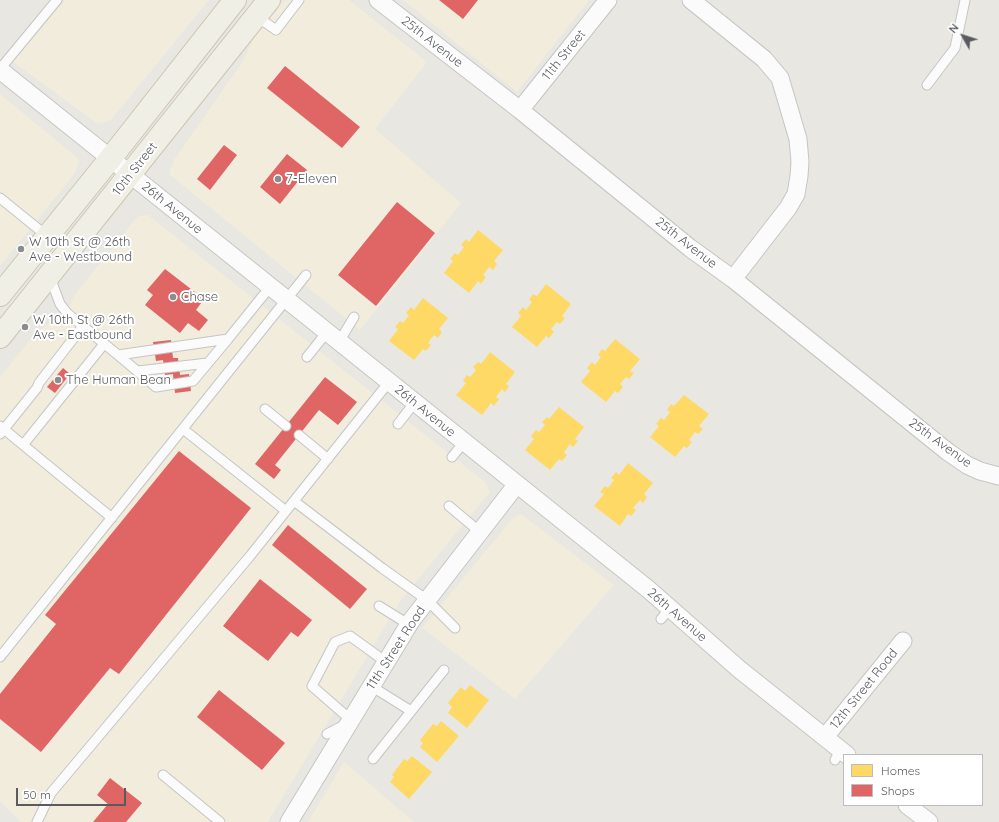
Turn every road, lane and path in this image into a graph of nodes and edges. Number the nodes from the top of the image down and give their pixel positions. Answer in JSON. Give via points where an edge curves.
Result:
{"nodes":[{"id":1,"x":57,"y":0,"type":"edge"},
{"id":2,"x":235,"y":0,"type":"edge"},
{"id":3,"x":299,"y":0,"type":"edge"},
{"id":4,"x":378,"y":0,"type":"edge"},
{"id":5,"x":608,"y":0,"type":"edge"},
{"id":6,"x":691,"y":0,"type":"edge"},
{"id":7,"x":965,"y":0,"type":"edge"},
{"id":8,"x":262,"y":8,"type":"edge"},
{"id":9,"x":0,"y":70,"type":"edge"},
{"id":10,"x":927,"y":85,"type":"dead end"},
{"id":11,"x":520,"y":110,"type":"junction"},
{"id":12,"x":110,"y":159,"type":"junction"},
{"id":13,"x":130,"y":175,"type":"junction"},
{"id":14,"x":0,"y":198,"type":"edge"},
{"id":15,"x":47,"y":236,"type":"junction"},
{"id":16,"x":306,"y":275,"type":"dead end"},
{"id":17,"x":50,"y":276,"type":"junction"},
{"id":18,"x":8,"y":279,"type":"edge"},
{"id":19,"x":733,"y":279,"type":"junction"},
{"id":20,"x":270,"y":287,"type":"junction"},
{"id":21,"x":287,"y":300,"type":"junction"},
{"id":22,"x":354,"y":317,"type":"dead end"},
{"id":23,"x":83,"y":326,"type":"junction"},
{"id":24,"x":0,"y":337,"type":"edge"},
{"id":25,"x":333,"y":337,"type":"junction"},
{"id":26,"x":228,"y":339,"type":"junction"},
{"id":27,"x":104,"y":344,"type":"junction"},
{"id":28,"x":118,"y":355,"type":"junction"},
{"id":29,"x":306,"y":357,"type":"dead end"},
{"id":30,"x":208,"y":363,"type":"junction"},
{"id":31,"x":138,"y":371,"type":"junction"},
{"id":32,"x":389,"y":382,"type":"junction"},
{"id":33,"x":415,"y":402,"type":"junction"},
{"id":34,"x":265,"y":409,"type":"dead end"},
{"id":35,"x":398,"y":424,"type":"dead end"},
{"id":36,"x":286,"y":426,"type":"dead end"},
{"id":37,"x":183,"y":429,"type":"junction"},
{"id":38,"x":1,"y":430,"type":"edge"},
{"id":39,"x":299,"y":436,"type":"dead end"},
{"id":40,"x":464,"y":442,"type":"junction"},
{"id":41,"x":23,"y":445,"type":"junction"},
{"id":42,"x":452,"y":457,"type":"dead end"},
{"id":43,"x":328,"y":458,"type":"junction"},
{"id":44,"x":999,"y":476,"type":"edge"},
{"id":45,"x":517,"y":484,"type":"junction"},
{"id":46,"x":294,"y":501,"type":"junction"},
{"id":47,"x":449,"y":506,"type":"dead end"},
{"id":48,"x":286,"y":511,"type":"junction"},
{"id":49,"x":112,"y":518,"type":"junction"},
{"id":50,"x":480,"y":532,"type":"junction"},
{"id":51,"x":427,"y":600,"type":"junction"},
{"id":52,"x":379,"y":606,"type":"dead end"},
{"id":53,"x":408,"y":624,"type":"junction"},
{"id":54,"x":455,"y":628,"type":"dead end"},
{"id":55,"x":903,"y":641,"type":"dead end"},
{"id":56,"x":0,"y":657,"type":"edge"},
{"id":57,"x":386,"y":662,"type":"junction"},
{"id":58,"x":444,"y":670,"type":"dead end"},
{"id":59,"x":371,"y":686,"type":"junction"},
{"id":60,"x":411,"y":711,"type":"junction"},
{"id":61,"x":350,"y":721,"type":"junction"},
{"id":62,"x":327,"y":734,"type":"dead end"},
{"id":63,"x":825,"y":737,"type":"junction"},
{"id":64,"x":840,"y":755,"type":"edge"},
{"id":65,"x":373,"y":759,"type":"dead end"},
{"id":66,"x":163,"y":775,"type":"dead end"},
{"id":67,"x":909,"y":806,"type":"edge"},
{"id":68,"x":37,"y":822,"type":"edge"},
{"id":69,"x":220,"y":822,"type":"edge"},
{"id":70,"x":289,"y":822,"type":"edge"},
{"id":71,"x":929,"y":822,"type":"edge"}],
"edges":[{"from":1,"to":9,"type":"lane"},
{"from":2,"to":12,"type":"main road","name":"10th Street"},
{"from":3,"to":8,"type":"lane","via":[[276,30]]},
{"from":4,"to":11,"type":"street","name":"25th Avenue"},
{"from":5,"to":11,"type":"street","name":"11th Street"},
{"from":6,"to":19,"type":"street","via":[[764,59],[780,78],[798,139],[800,162],[796,194],[768,236]]},
{"from":7,"to":10,"type":"lane","via":[[955,48]]},
{"from":8,"to":13,"type":"main road","name":"10th Street"},
{"from":9,"to":12,"type":"street","name":"26th Avenue"},
{"from":11,"to":19,"type":"street","name":"25th Avenue","via":[[690,248]]},
{"from":12,"to":13,"type":"street","name":"26th Avenue"},
{"from":12,"to":15,"type":"main road","name":"10th Street"},
{"from":13,"to":17,"type":"main road","name":"10th Street"},
{"from":13,"to":20,"type":"street","name":"26th Avenue"},
{"from":14,"to":15,"type":"lane"},
{"from":15,"to":18,"type":"main road","name":"10th Street"},
{"from":16,"to":21,"type":"lane"},
{"from":17,"to":23,"type":"lane","via":[[60,304]]},
{"from":17,"to":24,"type":"main road","name":"10th Street"},
{"from":19,"to":44,"type":"street","name":"25th Avenue","via":[[948,452],[967,465]]},
{"from":20,"to":21,"type":"street","name":"26th Avenue"},
{"from":20,"to":26,"type":"lane"},
{"from":21,"to":25,"type":"street","name":"26th Avenue"},
{"from":21,"to":37,"type":"lane"},
{"from":22,"to":25,"type":"lane"},
{"from":23,"to":27,"type":"lane"},
{"from":23,"to":38,"type":"lane","via":[[37,388]]},
{"from":25,"to":29,"type":"lane"},
{"from":25,"to":32,"type":"street","name":"26th Avenue"},
{"from":26,"to":28,"type":"lane"},
{"from":26,"to":30,"type":"lane"},
{"from":27,"to":28,"type":"lane"},
{"from":27,"to":41,"type":"lane"},
{"from":28,"to":31,"type":"lane"},
{"from":30,"to":31,"type":"lane"},
{"from":30,"to":31,"type":"lane","via":[[193,380],[156,387]]},
{"from":32,"to":33,"type":"street","name":"26th Avenue"},
{"from":32,"to":43,"type":"lane"},
{"from":33,"to":35,"type":"lane"},
{"from":33,"to":40,"type":"street","name":"26th Avenue"},
{"from":34,"to":36,"type":"lane"},
{"from":37,"to":48,"type":"lane"},
{"from":37,"to":49,"type":"lane"},
{"from":38,"to":41,"type":"lane"},
{"from":39,"to":43,"type":"lane"},
{"from":40,"to":42,"type":"lane"},
{"from":40,"to":45,"type":"street","name":"26th Avenue"},
{"from":41,"to":49,"type":"lane"},
{"from":43,"to":46,"type":"lane"},
{"from":45,"to":50,"type":"street","name":"11th Street Road"},
{"from":45,"to":63,"type":"street","name":"26th Avenue","via":[[665,614]]},
{"from":46,"to":48,"type":"lane"},
{"from":46,"to":51,"type":"lane"},
{"from":47,"to":50,"type":"lane"},
{"from":48,"to":68,"type":"lane","via":[[51,793]]},
{"from":49,"to":56,"type":"lane"},
{"from":50,"to":51,"type":"street","name":"11th Street Road"},
{"from":51,"to":53,"type":"street","name":"11th Street Road"},
{"from":51,"to":54,"type":"lane"},
{"from":52,"to":53,"type":"lane"},
{"from":53,"to":57,"type":"street","name":"11th Street Road"},
{"from":55,"to":63,"type":"street","name":"12th Street Road"},
{"from":57,"to":59,"type":"street","name":"11th Street Road"},
{"from":57,"to":61,"type":"lane","via":[[350,636],[335,642],[312,686]]},
{"from":58,"to":60,"type":"lane"},
{"from":59,"to":60,"type":"lane"},
{"from":59,"to":61,"type":"street","name":"11th Street Road"},
{"from":60,"to":65,"type":"lane"},
{"from":61,"to":62,"type":"lane"},
{"from":61,"to":70,"type":"street","name":"11th Street Road"},
{"from":63,"to":64,"type":"street","name":"26th Avenue"},
{"from":66,"to":69,"type":"lane"},
{"from":67,"to":71,"type":"street"}]}
